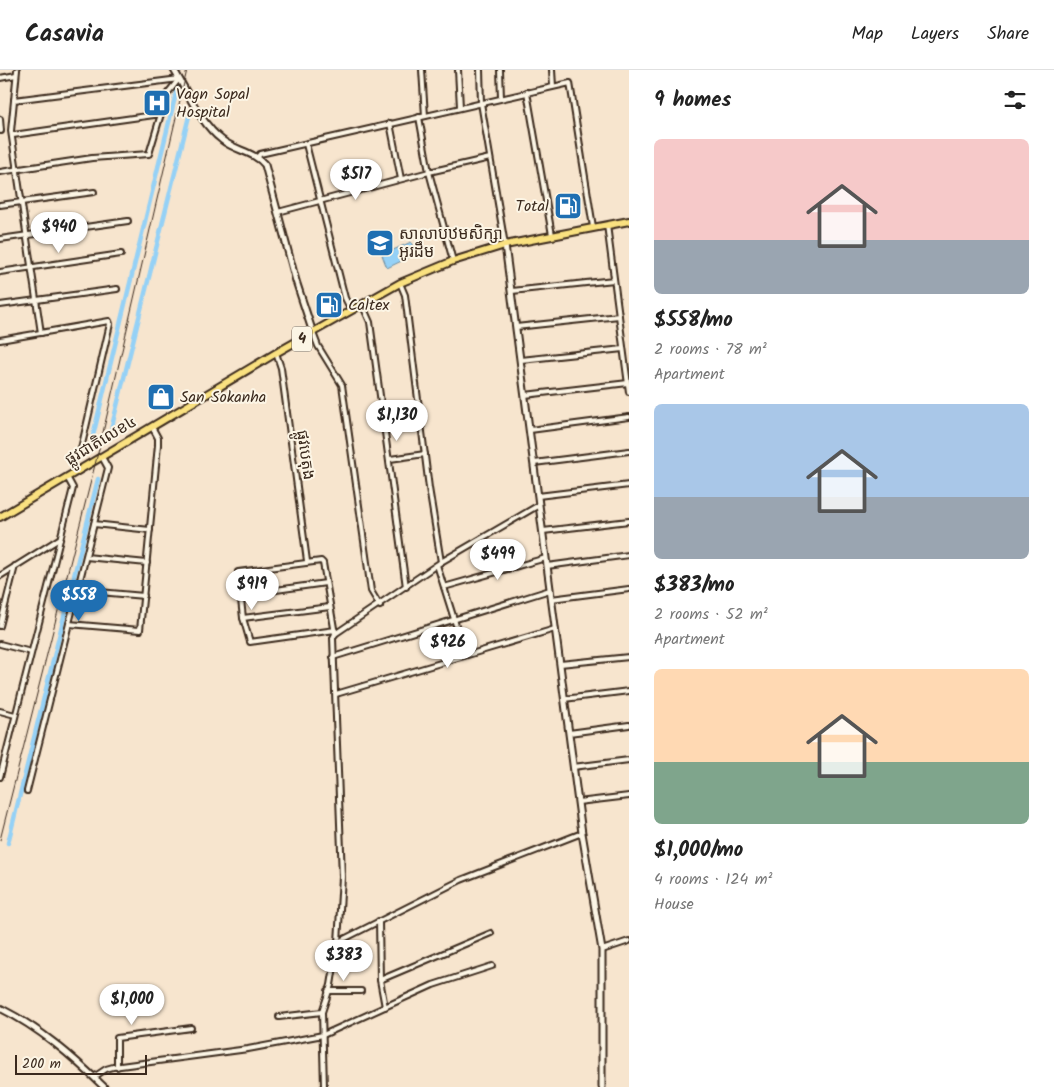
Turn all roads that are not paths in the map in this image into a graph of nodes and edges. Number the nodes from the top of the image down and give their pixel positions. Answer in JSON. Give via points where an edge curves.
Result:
{"nodes":[{"id":1,"x":16,"y":70,"type":"edge"},
{"id":2,"x":174,"y":70,"type":"edge"},
{"id":3,"x":179,"y":70,"type":"edge"},
{"id":4,"x":422,"y":70,"type":"edge"},
{"id":5,"x":458,"y":70,"type":"edge"},
{"id":6,"x":480,"y":70,"type":"edge"},
{"id":7,"x":500,"y":70,"type":"edge"},
{"id":8,"x":552,"y":70,"type":"edge"},
{"id":9,"x":16,"y":76,"type":"junction"},
{"id":10,"x":0,"y":78,"type":"edge"},
{"id":11,"x":179,"y":78,"type":"junction"},
{"id":12,"x":553,"y":86,"type":"junction"},
{"id":13,"x":527,"y":92,"type":"junction"},
{"id":14,"x":501,"y":98,"type":"junction"},
{"id":15,"x":14,"y":100,"type":"junction"},
{"id":16,"x":481,"y":103,"type":"junction"},
{"id":17,"x":460,"y":107,"type":"junction"},
{"id":18,"x":161,"y":114,"type":"junction"},
{"id":19,"x":425,"y":116,"type":"junction"},
{"id":20,"x":419,"y":117,"type":"junction"},
{"id":21,"x":0,"y":119,"type":"edge"},
{"id":22,"x":390,"y":123,"type":"junction"},
{"id":23,"x":0,"y":131,"type":"edge"},
{"id":24,"x":12,"y":133,"type":"junction"},
{"id":25,"x":306,"y":144,"type":"junction"},
{"id":26,"x":257,"y":158,"type":"junction"},
{"id":27,"x":490,"y":158,"type":"junction"},
{"id":28,"x":18,"y":169,"type":"junction"},
{"id":29,"x":0,"y":172,"type":"edge"},
{"id":30,"x":429,"y":172,"type":"junction"},
{"id":31,"x":401,"y":179,"type":"junction"},
{"id":32,"x":94,"y":192,"type":"dead end"},
{"id":33,"x":321,"y":200,"type":"junction"},
{"id":34,"x":23,"y":202,"type":"junction"},
{"id":35,"x":0,"y":205,"type":"edge"},
{"id":36,"x":278,"y":212,"type":"junction"},
{"id":37,"x":128,"y":220,"type":"dead end"},
{"id":38,"x":629,"y":221,"type":"edge"},
{"id":39,"x":607,"y":225,"type":"junction"},
{"id":40,"x":593,"y":227,"type":"junction"},
{"id":41,"x":552,"y":235,"type":"junction"},
{"id":42,"x":28,"y":236,"type":"junction"},
{"id":43,"x":0,"y":240,"type":"edge"},
{"id":44,"x":505,"y":245,"type":"junction"},
{"id":45,"x":121,"y":254,"type":"dead end"},
{"id":46,"x":453,"y":261,"type":"junction"},
{"id":47,"x":32,"y":268,"type":"junction"},
{"id":48,"x":0,"y":272,"type":"edge"},
{"id":49,"x":614,"y":280,"type":"junction"},
{"id":50,"x":400,"y":283,"type":"junction"},
{"id":51,"x":117,"y":289,"type":"dead end"},
{"id":52,"x":512,"y":291,"type":"junction"},
{"id":53,"x":37,"y":300,"type":"junction"},
{"id":54,"x":362,"y":304,"type":"junction"},
{"id":55,"x":0,"y":305,"type":"edge"},
{"id":56,"x":351,"y":310,"type":"junction"},
{"id":57,"x":619,"y":316,"type":"junction"},
{"id":58,"x":516,"y":327,"type":"junction"},
{"id":59,"x":42,"y":333,"type":"junction"},
{"id":60,"x":313,"y":333,"type":"junction"},
{"id":61,"x":0,"y":340,"type":"edge"},
{"id":62,"x":623,"y":349,"type":"junction"},
{"id":63,"x":276,"y":353,"type":"junction"},
{"id":64,"x":521,"y":360,"type":"junction"},
{"id":65,"x":628,"y":383,"type":"junction"},
{"id":66,"x":629,"y":392,"type":"edge"},
{"id":67,"x":525,"y":395,"type":"junction"},
{"id":68,"x":629,"y":417,"type":"edge"},
{"id":69,"x":152,"y":427,"type":"junction"},
{"id":70,"x":530,"y":430,"type":"junction"},
{"id":71,"x":629,"y":451,"type":"edge"},
{"id":72,"x":80,"y":453,"type":"dead end"},
{"id":73,"x":425,"y":454,"type":"junction"},
{"id":74,"x":102,"y":457,"type":"junction"},
{"id":75,"x":390,"y":459,"type":"junction"},
{"id":76,"x":534,"y":463,"type":"junction"},
{"id":77,"x":68,"y":477,"type":"junction"},
{"id":78,"x":629,"y":485,"type":"edge"},
{"id":79,"x":538,"y":496,"type":"junction"},
{"id":80,"x":539,"y":505,"type":"junction"},
{"id":81,"x":0,"y":517,"type":"edge"},
{"id":82,"x":629,"y":521,"type":"edge"},
{"id":83,"x":94,"y":524,"type":"junction"},
{"id":84,"x":150,"y":530,"type":"junction"},
{"id":85,"x":543,"y":531,"type":"junction"},
{"id":86,"x":59,"y":539,"type":"junction"},
{"id":87,"x":629,"y":555,"type":"edge"},
{"id":88,"x":86,"y":556,"type":"junction"},
{"id":89,"x":546,"y":558,"type":"junction"},
{"id":90,"x":306,"y":561,"type":"junction"},
{"id":91,"x":147,"y":563,"type":"junction"},
{"id":92,"x":439,"y":564,"type":"junction"},
{"id":93,"x":16,"y":566,"type":"junction"},
{"id":94,"x":547,"y":566,"type":"junction"},
{"id":95,"x":0,"y":576,"type":"edge"},
{"id":96,"x":326,"y":584,"type":"junction"},
{"id":97,"x":406,"y":587,"type":"junction"},
{"id":98,"x":444,"y":587,"type":"junction"},
{"id":99,"x":629,"y":589,"type":"edge"},
{"id":100,"x":77,"y":590,"type":"junction"},
{"id":101,"x":550,"y":590,"type":"junction"},
{"id":102,"x":240,"y":595,"type":"junction"},
{"id":103,"x":144,"y":596,"type":"junction"},
{"id":104,"x":552,"y":599,"type":"junction"},
{"id":105,"x":380,"y":606,"type":"junction"},
{"id":106,"x":330,"y":607,"type":"junction"},
{"id":107,"x":243,"y":618,"type":"junction"},
{"id":108,"x":454,"y":619,"type":"junction"},
{"id":109,"x":68,"y":624,"type":"junction"},
{"id":110,"x":0,"y":626,"type":"edge"},
{"id":111,"x":555,"y":629,"type":"junction"},
{"id":112,"x":335,"y":632,"type":"junction"},
{"id":113,"x":0,"y":644,"type":"edge"},
{"id":114,"x":31,"y":652,"type":"junction"},
{"id":115,"x":464,"y":654,"type":"junction"},
{"id":116,"x":629,"y":656,"type":"edge"},
{"id":117,"x":333,"y":657,"type":"junction"},
{"id":118,"x":560,"y":664,"type":"junction"},
{"id":119,"x":629,"y":691,"type":"edge"},
{"id":120,"x":336,"y":694,"type":"junction"},
{"id":121,"x":564,"y":699,"type":"junction"},
{"id":122,"x":0,"y":711,"type":"edge"},
{"id":123,"x":15,"y":715,"type":"junction"},
{"id":124,"x":629,"y":725,"type":"edge"},
{"id":125,"x":569,"y":732,"type":"junction"},
{"id":126,"x":629,"y":760,"type":"edge"},
{"id":127,"x":573,"y":767,"type":"junction"},
{"id":128,"x":0,"y":776,"type":"edge"},
{"id":129,"x":27,"y":791,"type":"dead end"},
{"id":130,"x":629,"y":796,"type":"edge"},
{"id":131,"x":578,"y":802,"type":"junction"},
{"id":132,"x":582,"y":833,"type":"junction"},
{"id":133,"x":379,"y":921,"type":"junction"},
{"id":134,"x":491,"y":933,"type":"dead end"},
{"id":135,"x":629,"y":941,"type":"edge"},
{"id":136,"x":338,"y":942,"type":"junction"},
{"id":137,"x":602,"y":950,"type":"junction"},
{"id":138,"x":492,"y":966,"type":"dead end"},
{"id":139,"x":380,"y":980,"type":"junction"},
{"id":140,"x":328,"y":991,"type":"junction"},
{"id":141,"x":361,"y":991,"type":"dead end"},
{"id":142,"x":385,"y":1007,"type":"junction"},
{"id":143,"x":0,"y":1008,"type":"edge"},
{"id":144,"x":322,"y":1012,"type":"junction"},
{"id":145,"x":279,"y":1017,"type":"dead end"},
{"id":146,"x":191,"y":1028,"type":"dead end"},
{"id":147,"x":322,"y":1035,"type":"junction"},
{"id":148,"x":117,"y":1067,"type":"junction"},
{"id":149,"x":94,"y":1077,"type":"junction"},
{"id":150,"x":104,"y":1087,"type":"edge"},
{"id":151,"x":324,"y":1087,"type":"edge"},
{"id":152,"x":602,"y":1087,"type":"edge"}],
"edges":[{"from":1,"to":9,"type":"street"},
{"from":2,"to":11,"type":"street"},
{"from":3,"to":11,"type":"street"},
{"from":4,"to":19,"type":"street"},
{"from":5,"to":17,"type":"street"},
{"from":6,"to":16,"type":"street"},
{"from":7,"to":14,"type":"street"},
{"from":8,"to":12,"type":"street"},
{"from":9,"to":10,"type":"street"},
{"from":9,"to":15,"type":"street"},
{"from":11,"to":15,"type":"street"},
{"from":11,"to":18,"type":"street","via":[[167,94]]},
{"from":11,"to":26,"type":"street","via":[[205,121],[221,140]]},
{"from":12,"to":13,"type":"street"},
{"from":12,"to":40,"type":"street","via":[[571,84]]},
{"from":13,"to":14,"type":"street"},
{"from":13,"to":41,"type":"street"},
{"from":14,"to":16,"type":"street"},
{"from":15,"to":24,"type":"street"},
{"from":16,"to":17,"type":"street"},
{"from":16,"to":27,"type":"street"},
{"from":17,"to":19,"type":"street"},
{"from":18,"to":24,"type":"street"},
{"from":18,"to":28,"type":"street","via":[[151,152],[146,155],[92,158]]},
{"from":19,"to":20,"type":"street"},
{"from":20,"to":22,"type":"street"},
{"from":20,"to":30,"type":"street"},
{"from":21,"to":23,"type":"street"},
{"from":22,"to":25,"type":"street"},
{"from":22,"to":31,"type":"street"},
{"from":23,"to":24,"type":"street"},
{"from":24,"to":28,"type":"street"},
{"from":25,"to":26,"type":"street","via":[[260,154]]},
{"from":25,"to":33,"type":"street"},
{"from":26,"to":36,"type":"street","via":[[265,165]]},
{"from":27,"to":30,"type":"street"},
{"from":27,"to":44,"type":"street"},
{"from":28,"to":29,"type":"street"},
{"from":28,"to":34,"type":"street"},
{"from":30,"to":31,"type":"street"},
{"from":30,"to":46,"type":"street"},
{"from":31,"to":33,"type":"street"},
{"from":32,"to":34,"type":"street"},
{"from":33,"to":36,"type":"street"},
{"from":33,"to":56,"type":"street","via":[[344,298]]},
{"from":34,"to":35,"type":"street"},
{"from":34,"to":42,"type":"street"},
{"from":36,"to":60,"type":"street"},
{"from":37,"to":42,"type":"street"},
{"from":38,"to":39,"type":"highway","name":"ផ្លូវជាតិលេខ៤","number":"4"},
{"from":39,"to":40,"type":"highway","name":"ផ្លូវជាតិលេខ៤","number":"4"},
{"from":39,"to":49,"type":"street"},
{"from":40,"to":41,"type":"highway","name":"ផ្លូវជាតិលេខ៤","number":"4"},
{"from":41,"to":44,"type":"highway","name":"ផ្លូវជាតិលេខ៤","number":"4"},
{"from":42,"to":43,"type":"street"},
{"from":42,"to":47,"type":"street"},
{"from":44,"to":46,"type":"highway","name":"ផ្លូវជាតិលេខ៤","number":"4"},
{"from":44,"to":52,"type":"street"},
{"from":45,"to":47,"type":"street"},
{"from":46,"to":50,"type":"highway","name":"ផ្លូវជាតិលេខ៤","number":"4"},
{"from":47,"to":48,"type":"street"},
{"from":47,"to":53,"type":"street"},
{"from":49,"to":52,"type":"street"},
{"from":49,"to":57,"type":"street"},
{"from":50,"to":54,"type":"highway","name":"ផ្លូវជាតិលេខ៤","number":"4"},
{"from":50,"to":73,"type":"street","via":[[405,296]]},
{"from":51,"to":53,"type":"street"},
{"from":52,"to":58,"type":"street"},
{"from":53,"to":55,"type":"street"},
{"from":53,"to":59,"type":"street"},
{"from":54,"to":56,"type":"highway","name":"ផ្លូវជាតិលេខ៤","number":"4"},
{"from":54,"to":75,"type":"street","via":[[370,322]]},
{"from":56,"to":60,"type":"highway","name":"ផ្លូវជាតិលេខ៤","number":"4"},
{"from":57,"to":58,"type":"street"},
{"from":57,"to":62,"type":"street"},
{"from":58,"to":64,"type":"street"},
{"from":59,"to":61,"type":"street"},
{"from":59,"to":72,"type":"street","via":[[107,321],[110,324]]},
{"from":60,"to":63,"type":"highway","name":"ផ្លូវជាតិលេខ៤","number":"4"},
{"from":60,"to":105,"type":"street","via":[[342,385],[371,591]]},
{"from":62,"to":64,"type":"street"},
{"from":62,"to":65,"type":"street"},
{"from":63,"to":69,"type":"highway","name":"ផ្លូវជាតិលេខ៤","number":"4"},
{"from":63,"to":90,"type":"street","name":"ផ្លូវបេតុង","via":[[281,368]]},
{"from":64,"to":67,"type":"street"},
{"from":65,"to":66,"type":"street"},
{"from":65,"to":67,"type":"street"},
{"from":67,"to":70,"type":"street"},
{"from":68,"to":70,"type":"street"},
{"from":69,"to":74,"type":"highway","name":"ផ្លូវជាតិលេខ៤","number":"4"},
{"from":69,"to":84,"type":"street","via":[[158,445]]},
{"from":70,"to":76,"type":"street"},
{"from":71,"to":76,"type":"street"},
{"from":73,"to":75,"type":"street"},
{"from":73,"to":92,"type":"street"},
{"from":74,"to":77,"type":"highway","name":"ផ្លូវជាតិលេខ៤","number":"4"},
{"from":74,"to":83,"type":"street","via":[[108,468]]},
{"from":75,"to":97,"type":"street"},
{"from":76,"to":79,"type":"street"},
{"from":77,"to":81,"type":"highway","name":"ផ្លូវជាតិលេខ៤","number":"4"},
{"from":77,"to":86,"type":"street","via":[[74,488]]},
{"from":78,"to":79,"type":"street"},
{"from":79,"to":80,"type":"street"},
{"from":80,"to":85,"type":"street"},
{"from":80,"to":92,"type":"street"},
{"from":82,"to":85,"type":"street"},
{"from":83,"to":84,"type":"street"},
{"from":83,"to":88,"type":"street"},
{"from":84,"to":91,"type":"street"},
{"from":85,"to":89,"type":"street"},
{"from":86,"to":93,"type":"street"},
{"from":86,"to":114,"type":"street"},
{"from":87,"to":94,"type":"street"},
{"from":88,"to":91,"type":"street"},
{"from":88,"to":100,"type":"street"},
{"from":89,"to":94,"type":"street"},
{"from":89,"to":98,"type":"street"},
{"from":90,"to":96,"type":"street","via":[[322,561]]},
{"from":90,"to":102,"type":"street","via":[[240,571]]},
{"from":91,"to":103,"type":"street"},
{"from":92,"to":97,"type":"street"},
{"from":92,"to":98,"type":"street"},
{"from":93,"to":95,"type":"street"},
{"from":93,"to":110,"type":"street"},
{"from":94,"to":101,"type":"street"},
{"from":96,"to":102,"type":"street"},
{"from":96,"to":106,"type":"street"},
{"from":97,"to":105,"type":"street"},
{"from":98,"to":108,"type":"street"},
{"from":99,"to":104,"type":"street"},
{"from":100,"to":103,"type":"street"},
{"from":100,"to":109,"type":"street"},
{"from":101,"to":104,"type":"street"},
{"from":101,"to":108,"type":"street"},
{"from":102,"to":107,"type":"street"},
{"from":103,"to":109,"type":"street","via":[[140,630]]},
{"from":104,"to":111,"type":"street"},
{"from":105,"to":112,"type":"street"},
{"from":106,"to":107,"type":"street"},
{"from":106,"to":112,"type":"street"},
{"from":107,"to":112,"type":"street","via":[[252,643]]},
{"from":108,"to":115,"type":"street"},
{"from":108,"to":117,"type":"street"},
{"from":109,"to":129,"type":"street"},
{"from":111,"to":115,"type":"street"},
{"from":111,"to":118,"type":"street"},
{"from":112,"to":117,"type":"street"},
{"from":113,"to":114,"type":"street"},
{"from":114,"to":123,"type":"street"},
{"from":115,"to":120,"type":"street"},
{"from":116,"to":118,"type":"street"},
{"from":117,"to":120,"type":"street"},
{"from":118,"to":121,"type":"street"},
{"from":119,"to":121,"type":"street"},
{"from":120,"to":136,"type":"street","via":[[342,877]]},
{"from":121,"to":125,"type":"street"},
{"from":122,"to":123,"type":"street"},
{"from":123,"to":128,"type":"street"},
{"from":124,"to":125,"type":"street"},
{"from":125,"to":127,"type":"street"},
{"from":126,"to":127,"type":"street"},
{"from":127,"to":131,"type":"street"},
{"from":130,"to":131,"type":"street"},
{"from":131,"to":132,"type":"street"},
{"from":132,"to":133,"type":"street","via":[[461,880]]},
{"from":132,"to":137,"type":"street"},
{"from":133,"to":136,"type":"street"},
{"from":133,"to":139,"type":"street"},
{"from":134,"to":139,"type":"street"},
{"from":135,"to":137,"type":"street"},
{"from":136,"to":140,"type":"street"},
{"from":137,"to":152,"type":"street"},
{"from":138,"to":142,"type":"street","via":[[433,985]]},
{"from":139,"to":142,"type":"street"},
{"from":140,"to":141,"type":"street"},
{"from":140,"to":144,"type":"street"},
{"from":142,"to":147,"type":"street"},
{"from":143,"to":149,"type":"street","via":[[52,1040]]},
{"from":144,"to":145,"type":"street"},
{"from":144,"to":147,"type":"street"},
{"from":146,"to":148,"type":"street","via":[[117,1038]]},
{"from":147,"to":148,"type":"street"},
{"from":147,"to":151,"type":"street"},
{"from":148,"to":149,"type":"street","via":[[106,1069]]},
{"from":149,"to":150,"type":"street"}]}
